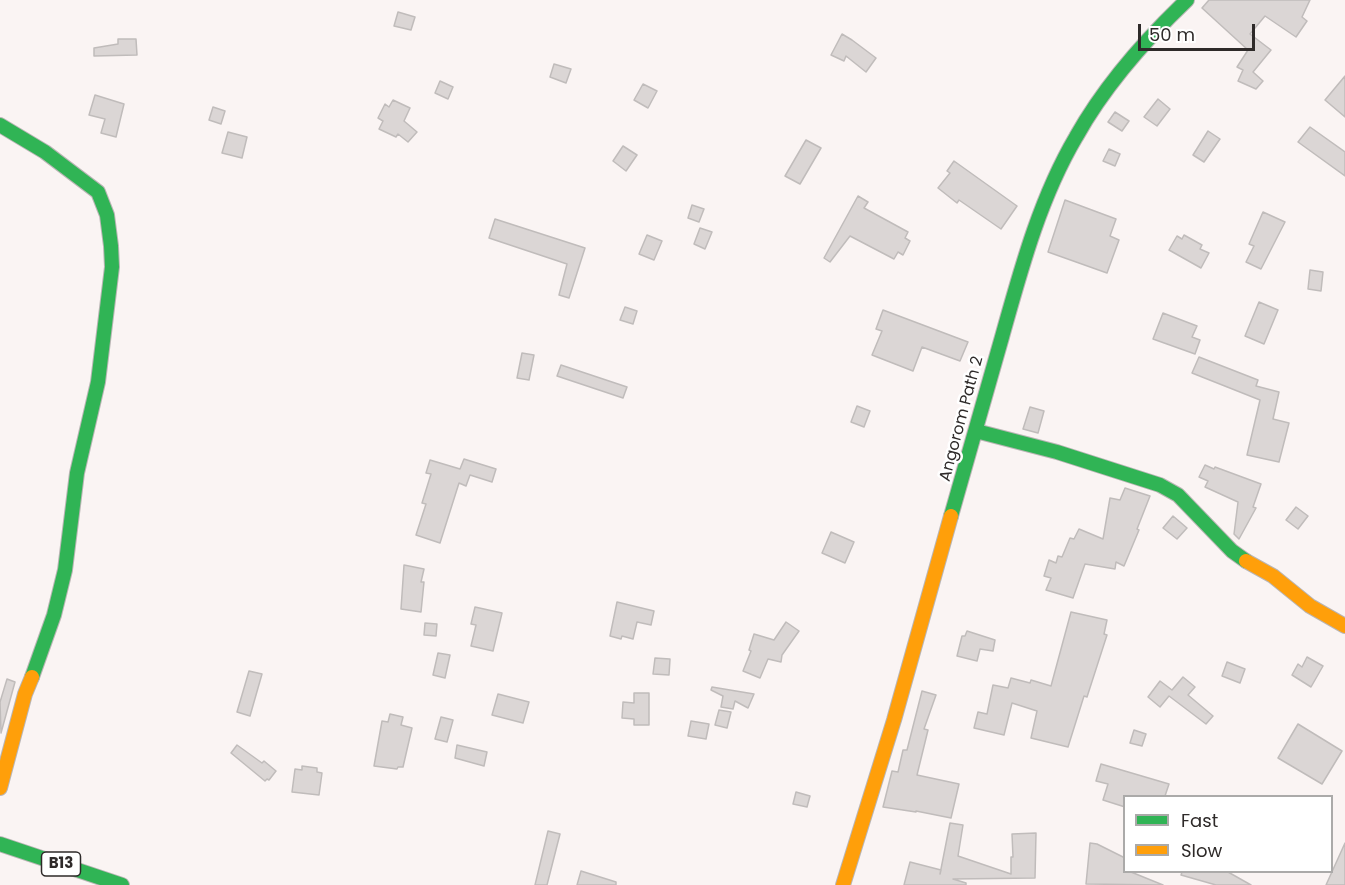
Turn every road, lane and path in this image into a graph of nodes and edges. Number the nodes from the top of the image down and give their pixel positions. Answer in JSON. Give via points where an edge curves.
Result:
{"nodes":[{"id":1,"x":1187,"y":0,"type":"edge"},
{"id":2,"x":0,"y":125,"type":"edge"},
{"id":3,"x":976,"y":431,"type":"junction"},
{"id":4,"x":1345,"y":626,"type":"edge"},
{"id":5,"x":0,"y":788,"type":"edge"},
{"id":6,"x":0,"y":844,"type":"edge"},
{"id":7,"x":122,"y":885,"type":"edge"},
{"id":8,"x":843,"y":885,"type":"edge"}],
"edges":[{"from":1,"to":3,"type":"main road","name":"Angorom Path 2","via":[[1154,31],[1110,84],[1062,162],[1021,268]]},
{"from":2,"to":5,"type":"main road","via":[[45,152],[98,192],[107,215],[112,267],[98,382],[77,473],[65,570]]},
{"from":3,"to":4,"type":"main road","via":[[1160,485],[1178,495],[1244,560]]},
{"from":3,"to":8,"type":"main road","name":"Angorom Path 2"},
{"from":6,"to":7,"type":"main road","number":"B13"}]}
